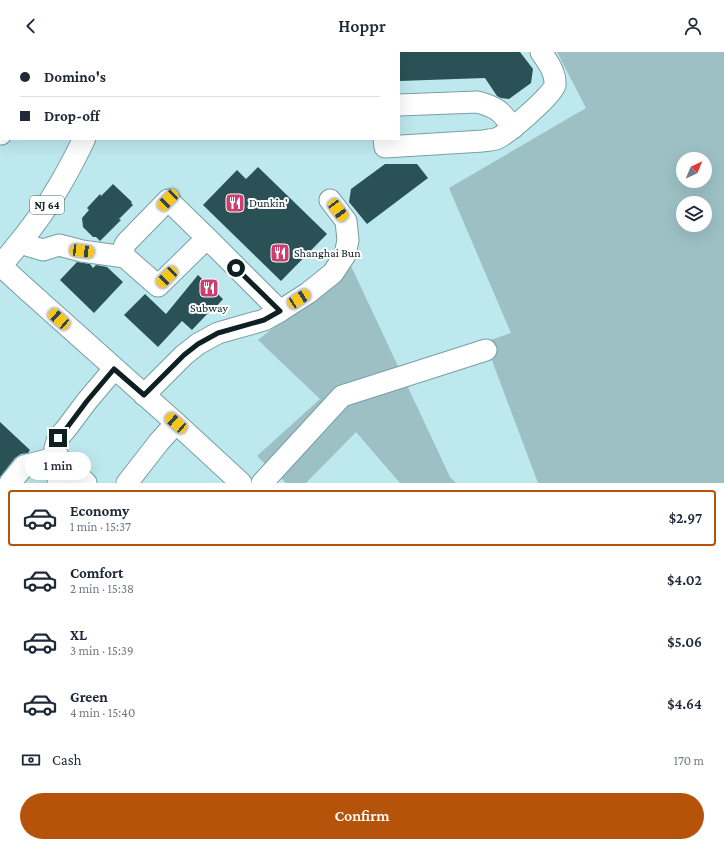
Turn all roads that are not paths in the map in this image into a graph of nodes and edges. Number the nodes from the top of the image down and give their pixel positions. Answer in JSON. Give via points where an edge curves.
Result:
{"nodes":[{"id":1,"x":541,"y":52,"type":"edge"},
{"id":2,"x":400,"y":106,"type":"edge"},
{"id":3,"x":512,"y":128,"type":"junction"},
{"id":4,"x":83,"y":140,"type":"edge"},
{"id":5,"x":384,"y":140,"type":"edge"},
{"id":6,"x":330,"y":200,"type":"dead end"},
{"id":7,"x":207,"y":238,"type":"junction"},
{"id":8,"x":20,"y":242,"type":"junction"},
{"id":9,"x":125,"y":256,"type":"junction"},
{"id":10,"x":0,"y":265,"type":"edge"},
{"id":11,"x":280,"y":311,"type":"junction"},
{"id":12,"x":486,"y":350,"type":"dead end"},
{"id":13,"x":114,"y":369,"type":"junction"},
{"id":14,"x":144,"y":395,"type":"junction"},
{"id":15,"x":176,"y":423,"type":"junction"},
{"id":16,"x":61,"y":462,"type":"edge"},
{"id":17,"x":10,"y":483,"type":"edge"},
{"id":18,"x":86,"y":483,"type":"edge"},
{"id":19,"x":127,"y":483,"type":"edge"},
{"id":20,"x":242,"y":483,"type":"edge"},
{"id":21,"x":262,"y":483,"type":"edge"}],
"edges":[{"from":1,"to":3,"type":"street","via":[[555,75],[554,88]]},
{"from":2,"to":3,"type":"street","via":[[477,102],[497,109]]},
{"from":3,"to":5,"type":"street","via":[[498,138],[483,141],[385,147]]},
{"from":4,"to":8,"type":"main road","number":"NJ 64","via":[[61,183]]},
{"from":6,"to":11,"type":"street","via":[[346,221],[348,240],[345,255],[333,273]]},
{"from":7,"to":9,"type":"street","via":[[158,286]]},
{"from":7,"to":9,"type":"street","via":[[168,200],[124,246]]},
{"from":7,"to":11,"type":"street"},
{"from":8,"to":9,"type":"street","via":[[43,250],[59,245],[82,251]]},
{"from":8,"to":10,"type":"main road","number":"NJ 64"},
{"from":10,"to":13,"type":"street"},
{"from":11,"to":14,"type":"street","via":[[264,320],[218,333],[198,344]]},
{"from":12,"to":21,"type":"street","via":[[342,396]]},
{"from":13,"to":14,"type":"street"},
{"from":13,"to":16,"type":"street","via":[[66,429]]},
{"from":14,"to":15,"type":"street"},
{"from":15,"to":19,"type":"street"},
{"from":15,"to":20,"type":"street"},
{"from":16,"to":17,"type":"street","via":[[24,466]]},
{"from":16,"to":18,"type":"street"}]}
